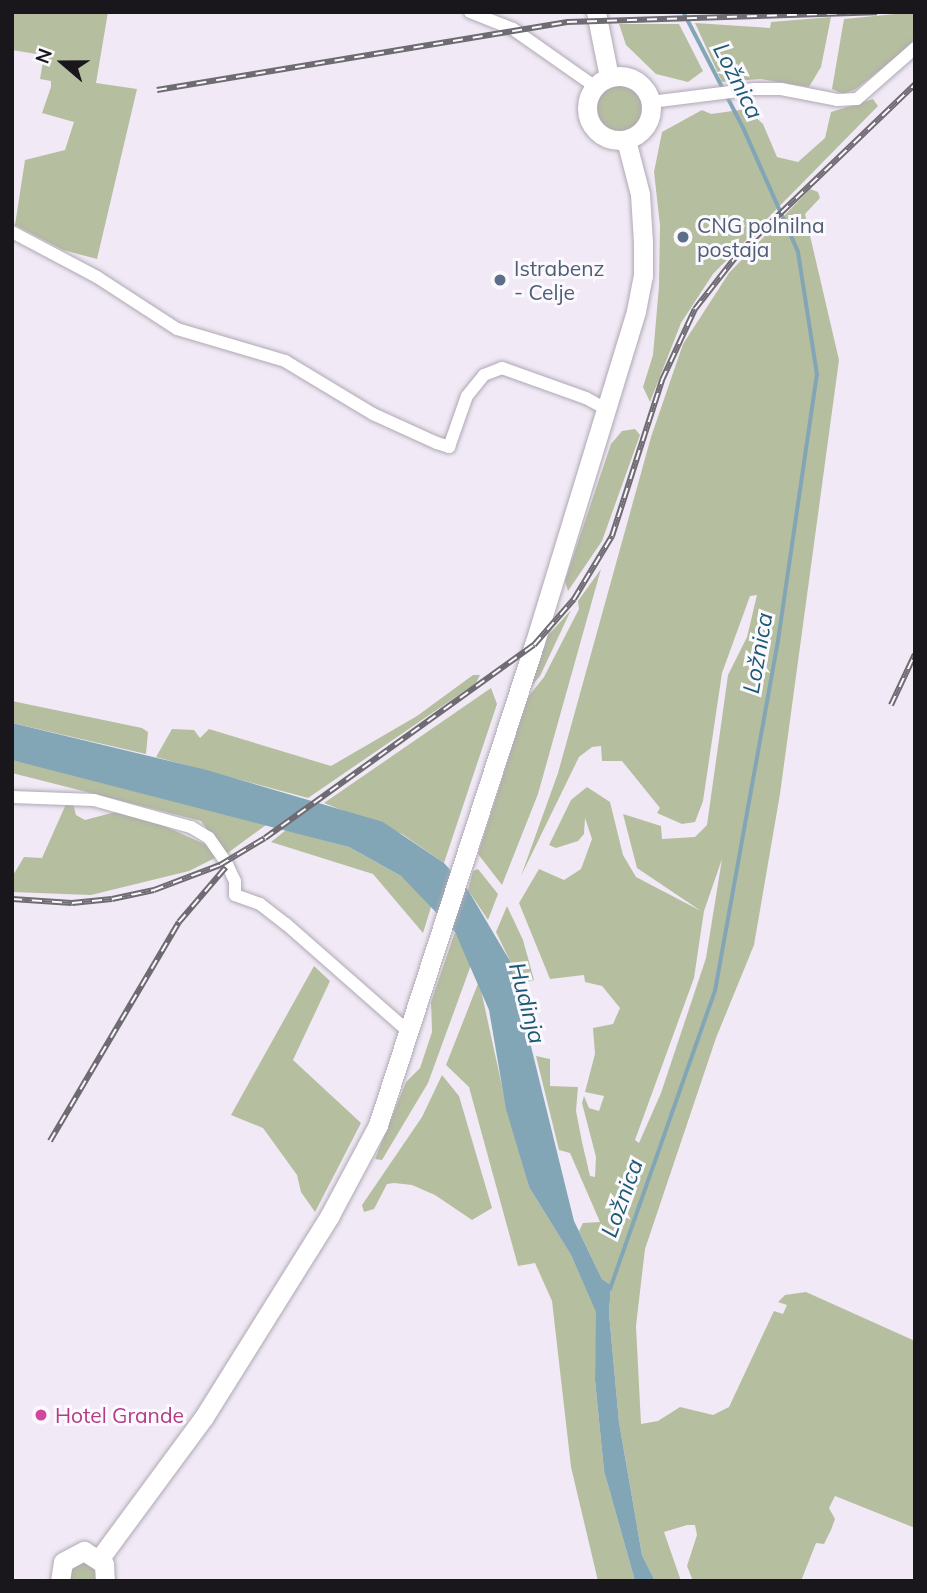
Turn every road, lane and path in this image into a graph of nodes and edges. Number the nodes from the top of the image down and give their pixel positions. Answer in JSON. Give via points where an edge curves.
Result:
{"nodes":[{"id":1,"x":470,"y":12,"type":"edge"},
{"id":2,"x":596,"y":12,"type":"edge"},
{"id":3,"x":915,"y":48,"type":"edge"},
{"id":4,"x":602,"y":81,"type":"junction"},
{"id":5,"x":651,"y":102,"type":"junction"},
{"id":6,"x":626,"y":139,"type":"junction"},
{"id":7,"x":12,"y":232,"type":"edge"},
{"id":8,"x":608,"y":410,"type":"junction"},
{"id":9,"x":12,"y":797,"type":"edge"},
{"id":10,"x":408,"y":1031,"type":"junction"},
{"id":11,"x":100,"y":1558,"type":"junction"},
{"id":12,"x":60,"y":1581,"type":"edge"},
{"id":13,"x":105,"y":1581,"type":"edge"}],
"edges":[{"from":1,"to":4,"type":"street","via":[[513,29]]},
{"from":2,"to":4,"type":"street"},
{"from":3,"to":5,"type":"street","via":[[857,99],[754,89]]},
{"from":4,"to":5,"type":"street","via":[[630,77],[640,82]]},
{"from":4,"to":6,"type":"street","via":[[587,102],[589,121],[602,136]]},
{"from":5,"to":6,"type":"street","via":[[646,126]]},
{"from":6,"to":8,"type":"street","via":[[640,194],[643,276]]},
{"from":7,"to":8,"type":"street","via":[[97,277],[177,329],[285,361],[373,414],[449,447],[467,396],[484,375],[502,368]]},
{"from":8,"to":10,"type":"street"},
{"from":9,"to":10,"type":"street","via":[[94,800],[140,810],[200,832],[228,865],[235,895],[260,904],[286,923]]},
{"from":10,"to":11,"type":"street","via":[[378,1125],[330,1215],[204,1417]]},
{"from":11,"to":12,"type":"street","via":[[84,1551],[72,1553],[60,1568]]},
{"from":11,"to":13,"type":"street"}]}
